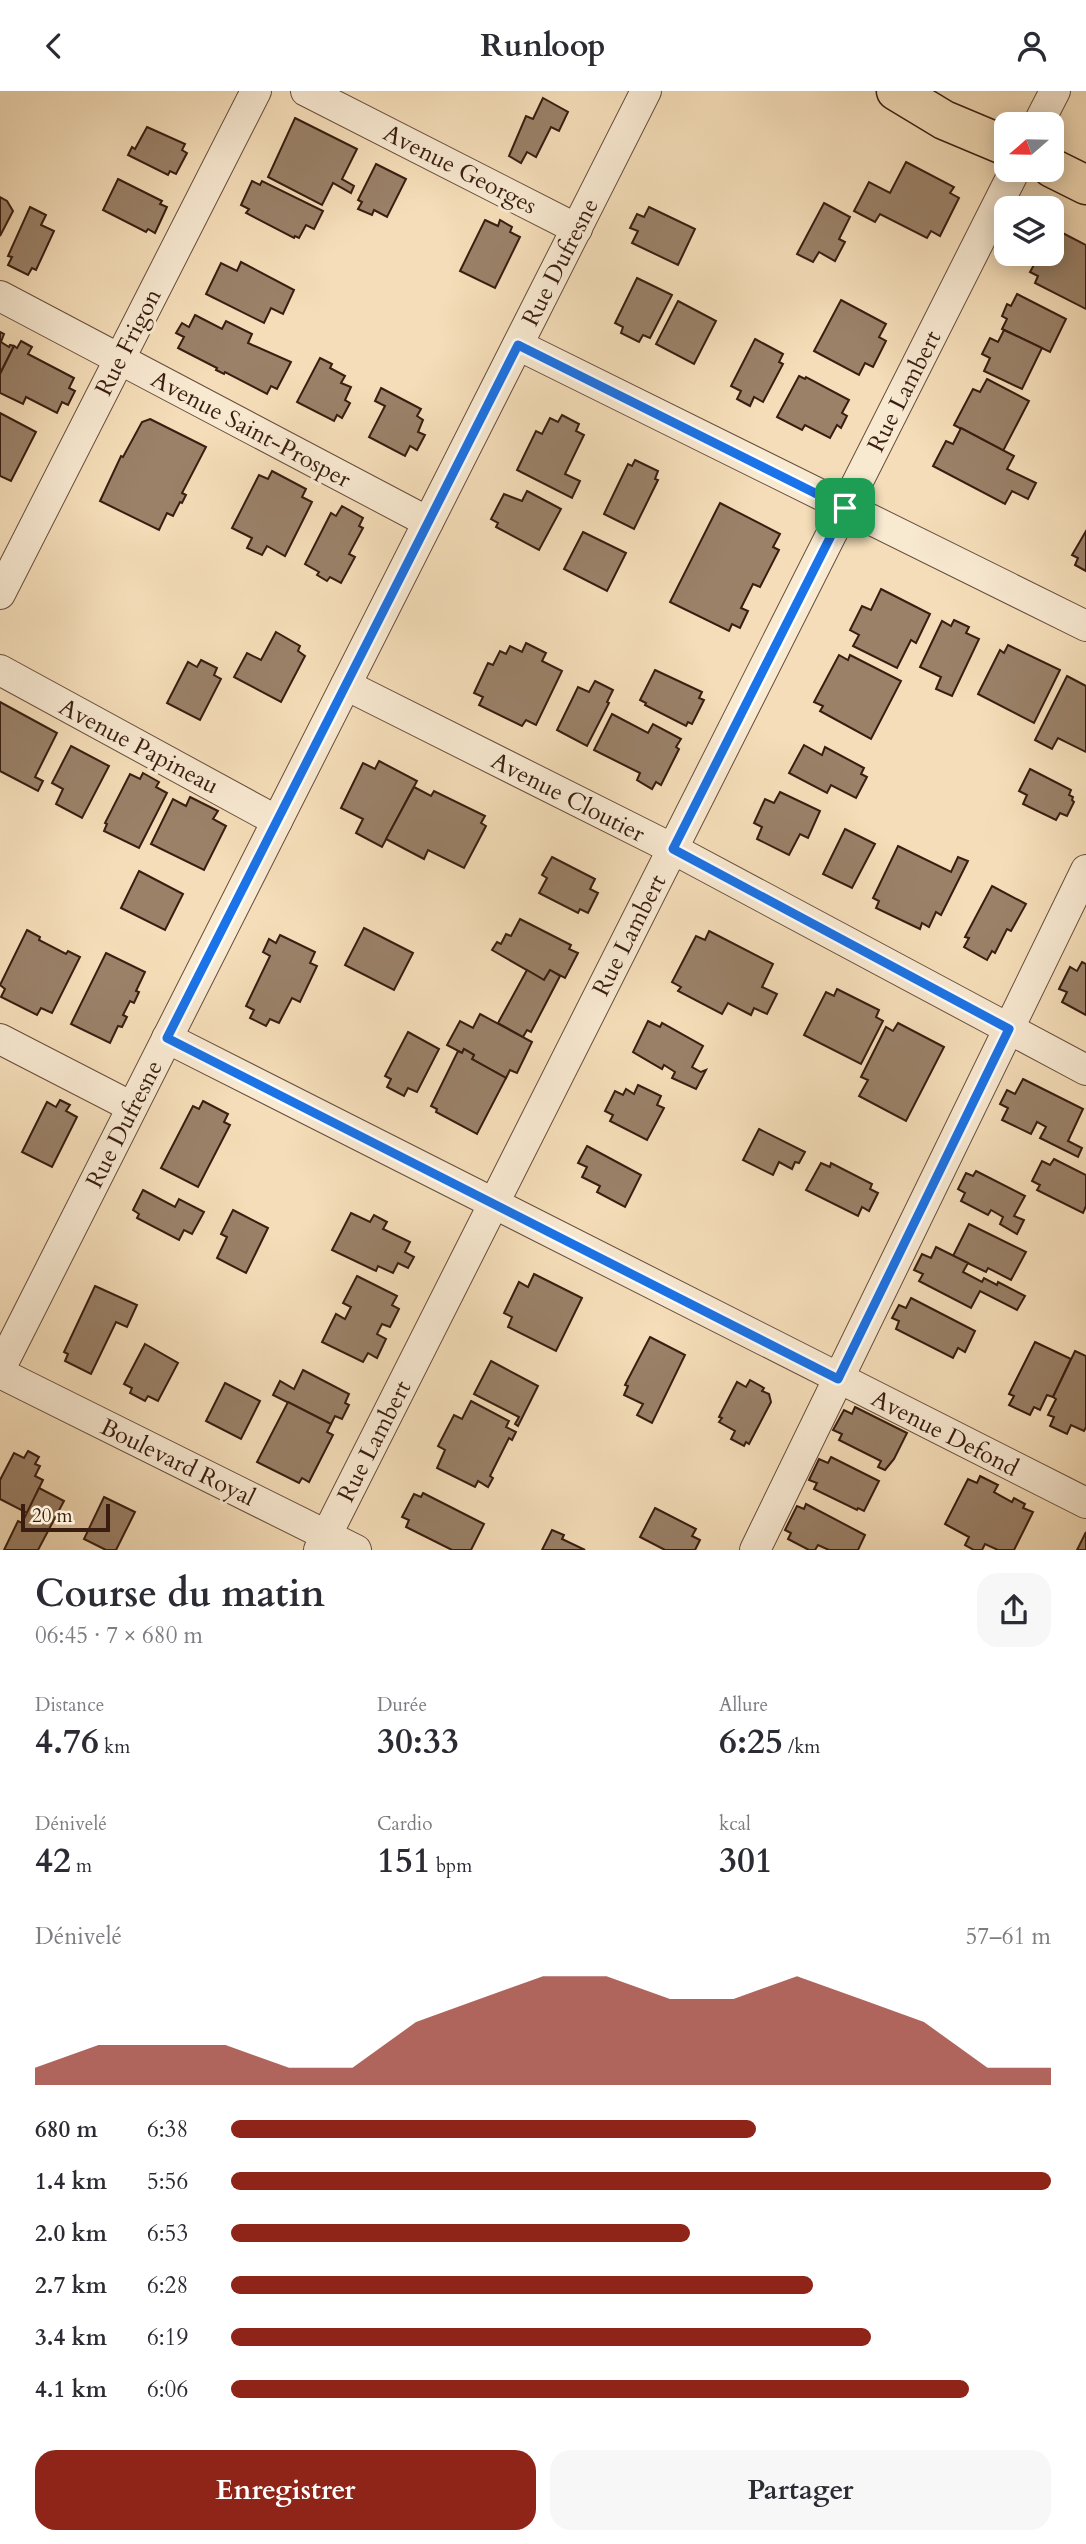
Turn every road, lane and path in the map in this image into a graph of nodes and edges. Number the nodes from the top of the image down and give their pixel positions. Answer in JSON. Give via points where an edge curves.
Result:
{"nodes":[{"id":1,"x":256,"y":91,"type":"edge"},
{"id":2,"x":306,"y":91,"type":"edge"},
{"id":3,"x":646,"y":91,"type":"edge"},
{"id":4,"x":896,"y":91,"type":"edge"},
{"id":5,"x":1055,"y":91,"type":"edge"},
{"id":6,"x":1044,"y":112,"type":"edge"},
{"id":7,"x":994,"y":141,"type":"edge"},
{"id":8,"x":1064,"y":174,"type":"edge"},
{"id":9,"x":1010,"y":182,"type":"edge"},
{"id":10,"x":1086,"y":185,"type":"edge"},
{"id":11,"x":577,"y":229,"type":"junction"},
{"id":12,"x":0,"y":296,"type":"edge"},
{"id":13,"x":518,"y":345,"type":"junction"},
{"id":14,"x":120,"y":359,"type":"junction"},
{"id":15,"x":845,"y":508,"type":"junction"},
{"id":16,"x":428,"y":522,"type":"junction"},
{"id":17,"x":0,"y":594,"type":"edge"},
{"id":18,"x":1086,"y":626,"type":"edge"},
{"id":19,"x":0,"y":670,"type":"edge"},
{"id":20,"x":346,"y":685,"type":"junction"},
{"id":21,"x":277,"y":821,"type":"junction"},
{"id":22,"x":673,"y":849,"type":"junction"},
{"id":23,"x":1086,"y":870,"type":"edge"},
{"id":24,"x":1009,"y":1029,"type":"junction"},
{"id":25,"x":167,"y":1038,"type":"junction"},
{"id":26,"x":0,"y":1039,"type":"edge"},
{"id":27,"x":1086,"y":1070,"type":"edge"},
{"id":28,"x":132,"y":1107,"type":"junction"},
{"id":29,"x":493,"y":1204,"type":"junction"},
{"id":30,"x":0,"y":1371,"type":"edge"},
{"id":31,"x":838,"y":1379,"type":"junction"},
{"id":32,"x":1086,"y":1503,"type":"edge"},
{"id":33,"x":323,"y":1543,"type":"edge"},
{"id":34,"x":356,"y":1550,"type":"edge"},
{"id":35,"x":755,"y":1550,"type":"edge"}],
"edges":[{"from":1,"to":14,"type":"street","name":"Rue Frigon"},
{"from":2,"to":11,"type":"street","name":"Avenue Georges"},
{"from":3,"to":11,"type":"street","name":"Rue Dufresne"},
{"from":4,"to":7,"type":"main road","via":[[944,120]]},
{"from":5,"to":6,"type":"street"},
{"from":8,"to":10,"type":"main road"},
{"from":9,"to":15,"type":"street","name":"Rue Lambert"},
{"from":11,"to":13,"type":"street","name":"Rue Dufresne"},
{"from":12,"to":14,"type":"street","name":"Avenue Saint-Prosper"},
{"from":13,"to":15,"type":"street"},
{"from":13,"to":16,"type":"street","name":"Rue Dufresne"},
{"from":14,"to":16,"type":"street","name":"Avenue Saint-Prosper"},
{"from":14,"to":17,"type":"street","name":"Rue Frigon"},
{"from":15,"to":18,"type":"street"},
{"from":15,"to":22,"type":"street","name":"Rue Lambert"},
{"from":16,"to":20,"type":"street","name":"Rue Dufresne"},
{"from":19,"to":21,"type":"street","name":"Avenue Papineau"},
{"from":20,"to":21,"type":"street","name":"Rue Dufresne"},
{"from":20,"to":22,"type":"street","name":"Avenue Cloutier"},
{"from":21,"to":25,"type":"street","name":"Rue Dufresne"},
{"from":22,"to":24,"type":"street","name":"Avenue Cloutier"},
{"from":22,"to":29,"type":"street","name":"Rue Lambert"},
{"from":23,"to":24,"type":"street"},
{"from":24,"to":27,"type":"street","name":"Avenue Cloutier"},
{"from":24,"to":31,"type":"street"},
{"from":25,"to":28,"type":"street","name":"Rue Dufresne"},
{"from":25,"to":29,"type":"street","name":"Avenue Defond"},
{"from":26,"to":28,"type":"street"},
{"from":28,"to":30,"type":"street","name":"Rue Dufresne"},
{"from":29,"to":31,"type":"street","name":"Avenue Defond"},
{"from":29,"to":33,"type":"street","name":"Rue Lambert"},
{"from":30,"to":33,"type":"street","name":"Boulevard Royal"},
{"from":31,"to":32,"type":"street","name":"Avenue Defond"},
{"from":31,"to":35,"type":"street"},
{"from":33,"to":34,"type":"street","name":"Boulevard Royal"}]}
